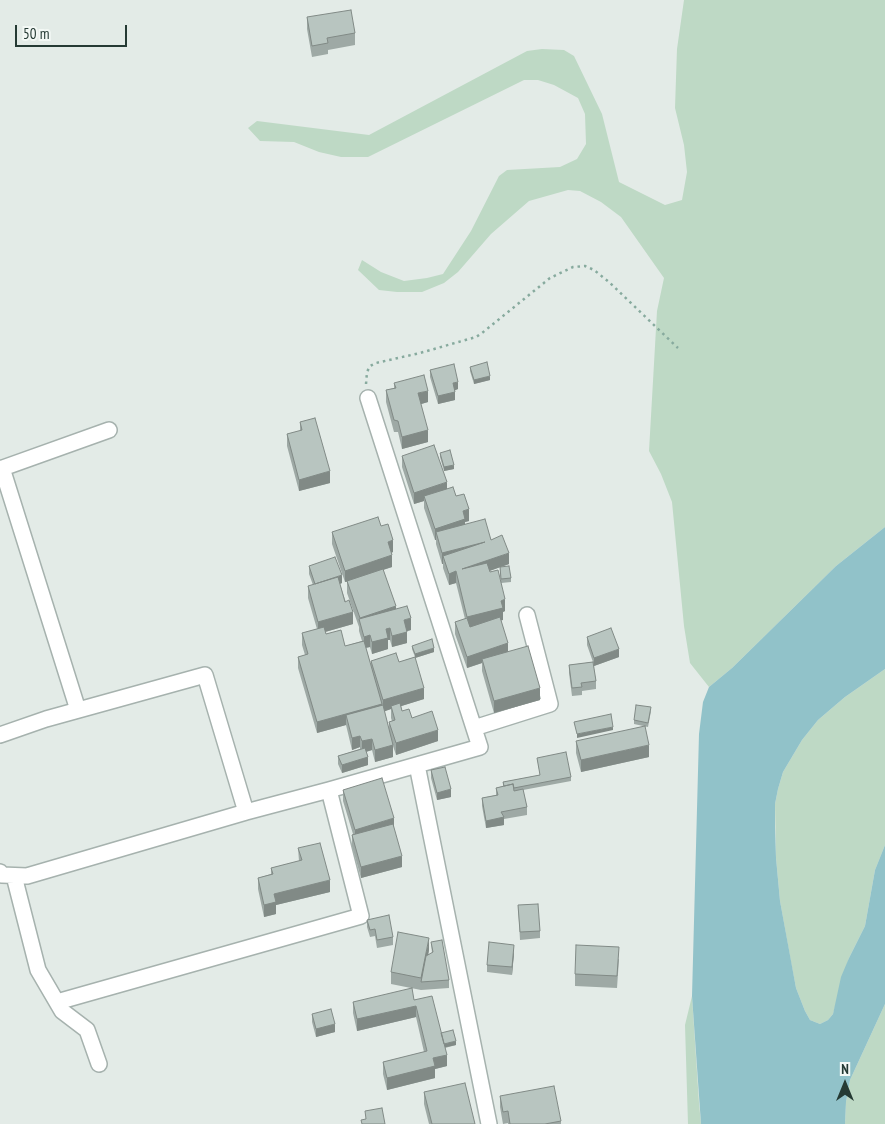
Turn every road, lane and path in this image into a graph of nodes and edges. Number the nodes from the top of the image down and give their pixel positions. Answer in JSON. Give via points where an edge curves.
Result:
{"nodes":[{"id":1,"x":678,"y":348,"type":"dead end"},
{"id":2,"x":368,"y":398,"type":"joint"},
{"id":3,"x":109,"y":430,"type":"dead end"},
{"id":4,"x":1,"y":469,"type":"edge"},
{"id":5,"x":527,"y":615,"type":"dead end"},
{"id":6,"x":78,"y":710,"type":"junction"},
{"id":7,"x":474,"y":728,"type":"junction"},
{"id":8,"x":0,"y":735,"type":"edge"},
{"id":9,"x":417,"y":765,"type":"junction"},
{"id":10,"x":329,"y":790,"type":"junction"},
{"id":11,"x":246,"y":812,"type":"junction"},
{"id":12,"x":7,"y":874,"type":"edge"},
{"id":13,"x":56,"y":1002,"type":"junction"},
{"id":14,"x":99,"y":1064,"type":"dead end"},
{"id":15,"x":490,"y":1124,"type":"edge"}],
"edges":[{"from":1,"to":2,"type":"path","via":[[594,270],[573,266],[550,278],[476,337],[370,366],[366,381]]},
{"from":2,"to":7,"type":"street"},
{"from":3,"to":4,"type":"street"},
{"from":4,"to":6,"type":"street"},
{"from":5,"to":7,"type":"street","via":[[550,704]]},
{"from":6,"to":8,"type":"street"},
{"from":6,"to":11,"type":"street","via":[[205,675]]},
{"from":7,"to":9,"type":"street","via":[[480,747]]},
{"from":9,"to":10,"type":"street"},
{"from":9,"to":15,"type":"street"},
{"from":10,"to":11,"type":"street"},
{"from":10,"to":13,"type":"street","via":[[361,916]]},
{"from":11,"to":12,"type":"street","via":[[27,876]]},
{"from":12,"to":13,"type":"street","via":[[38,970]]},
{"from":13,"to":14,"type":"street","via":[[62,1011],[87,1030]]}]}
